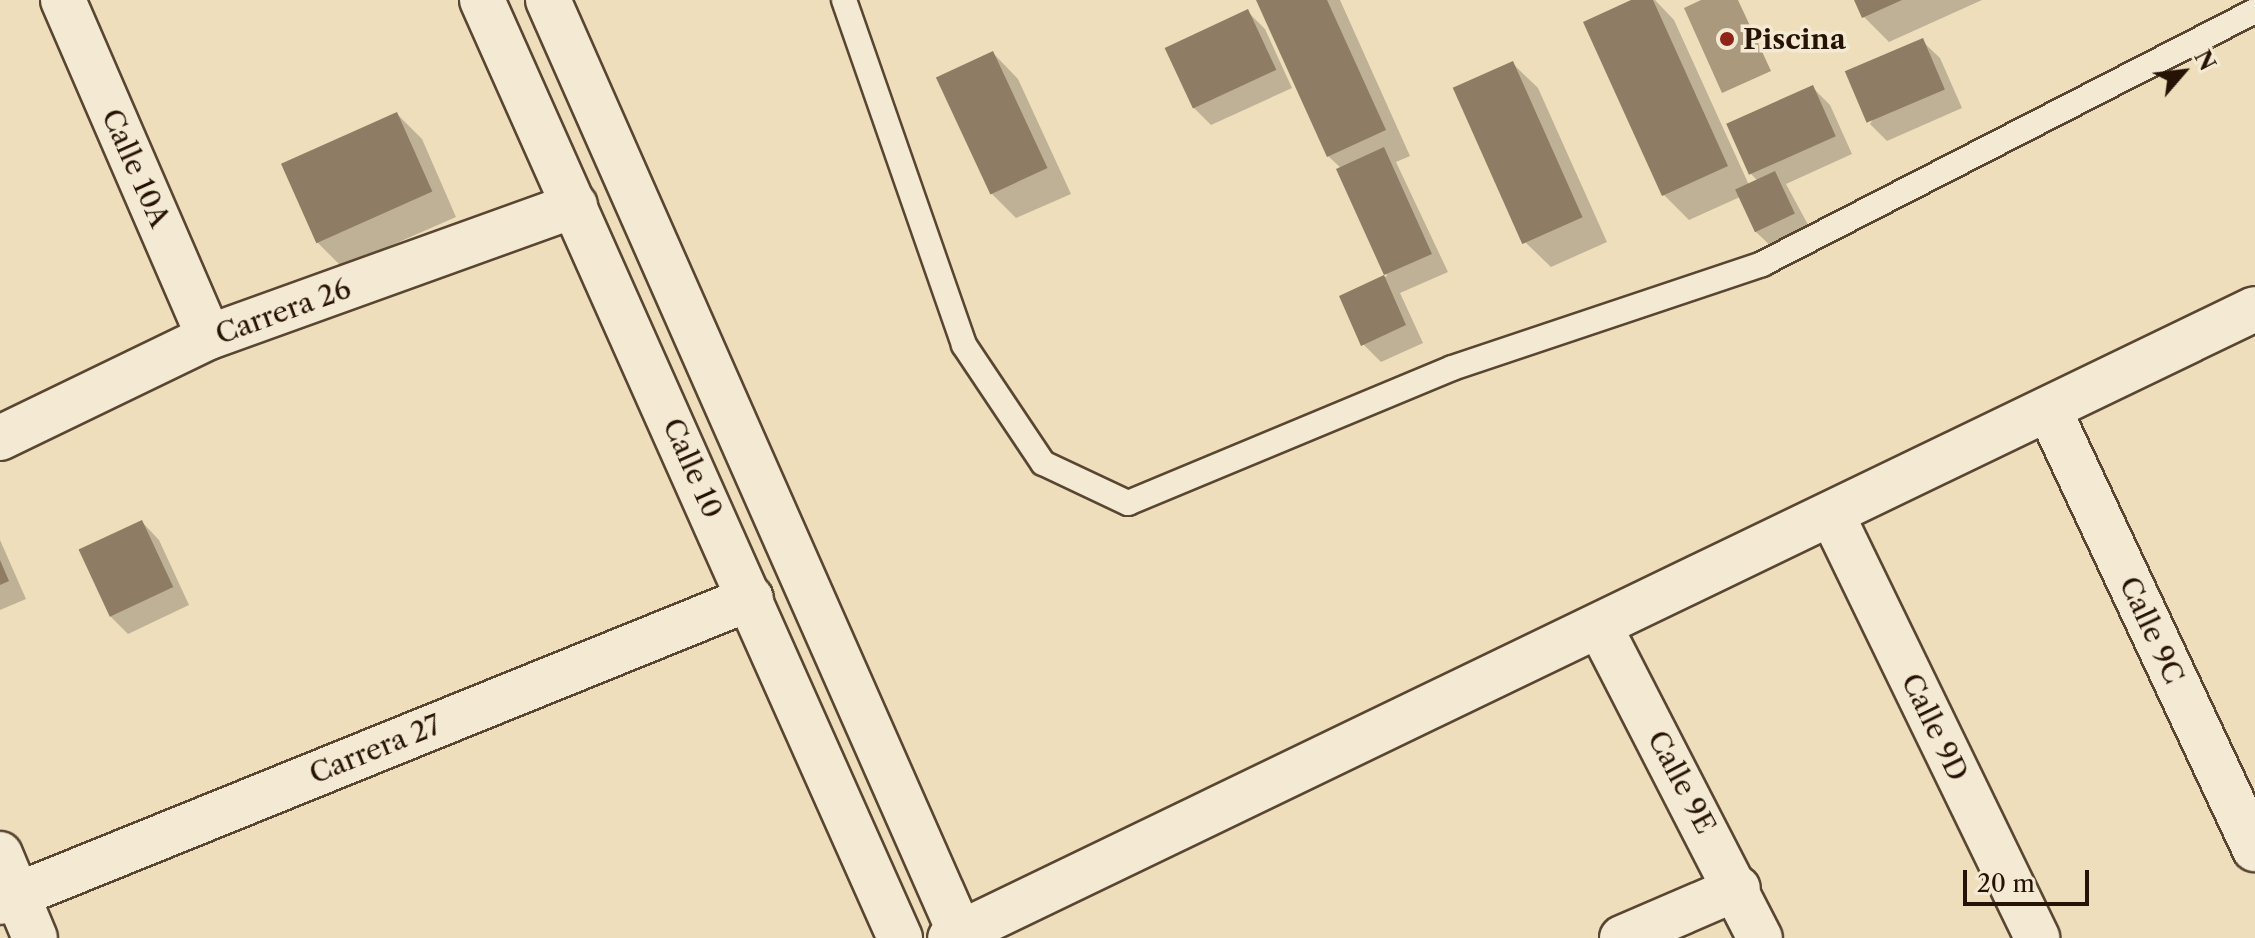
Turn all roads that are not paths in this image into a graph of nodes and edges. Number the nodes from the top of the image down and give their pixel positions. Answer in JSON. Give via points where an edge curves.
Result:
{"nodes":[{"id":1,"x":63,"y":0,"type":"edge"},
{"id":2,"x":548,"y":0,"type":"edge"},
{"id":3,"x":844,"y":0,"type":"edge"},
{"id":4,"x":484,"y":1,"type":"edge"},
{"id":5,"x":2255,"y":11,"type":"edge"},
{"id":6,"x":575,"y":205,"type":"junction"},
{"id":7,"x":2254,"y":313,"type":"edge"},
{"id":8,"x":209,"y":337,"type":"junction"},
{"id":9,"x":2049,"y":410,"type":"junction"},
{"id":10,"x":0,"y":438,"type":"edge"},
{"id":11,"x":1833,"y":517,"type":"junction"},
{"id":12,"x":751,"y":598,"type":"junction"},
{"id":13,"x":1600,"y":627,"type":"junction"},
{"id":14,"x":2255,"y":849,"type":"edge"},
{"id":15,"x":0,"y":854,"type":"edge"},
{"id":16,"x":1738,"y":888,"type":"junction"},
{"id":17,"x":9,"y":898,"type":"edge"},
{"id":18,"x":957,"y":936,"type":"edge"},
{"id":19,"x":35,"y":938,"type":"edge"},
{"id":20,"x":900,"y":938,"type":"edge"},
{"id":21,"x":1622,"y":938,"type":"edge"},
{"id":22,"x":1760,"y":938,"type":"edge"},
{"id":23,"x":2037,"y":938,"type":"edge"}],
"edges":[{"from":1,"to":8,"type":"street","name":"Calle 10A"},
{"from":2,"to":18,"type":"street","name":"Calle 10"},
{"from":3,"to":5,"type":"lane","via":[[964,345],[1043,463],[1128,503],[1452,368],[1762,264]]},
{"from":4,"to":6,"type":"street","name":"Calle 10"},
{"from":6,"to":8,"type":"street","name":"Carrera 26"},
{"from":6,"to":12,"type":"street","name":"Calle 10"},
{"from":7,"to":9,"type":"street"},
{"from":8,"to":10,"type":"street","name":"Carrera 26"},
{"from":9,"to":11,"type":"street"},
{"from":9,"to":14,"type":"street","name":"Calle 9C"},
{"from":11,"to":13,"type":"street"},
{"from":11,"to":23,"type":"street","name":"Calle 9D"},
{"from":12,"to":17,"type":"street","name":"Carrera 27"},
{"from":12,"to":20,"type":"street","name":"Calle 10"},
{"from":13,"to":16,"type":"street","name":"Calle 9E"},
{"from":13,"to":18,"type":"street"},
{"from":15,"to":17,"type":"street"},
{"from":16,"to":21,"type":"street"},
{"from":16,"to":22,"type":"street","name":"Calle 9E"},
{"from":17,"to":19,"type":"street"}]}
